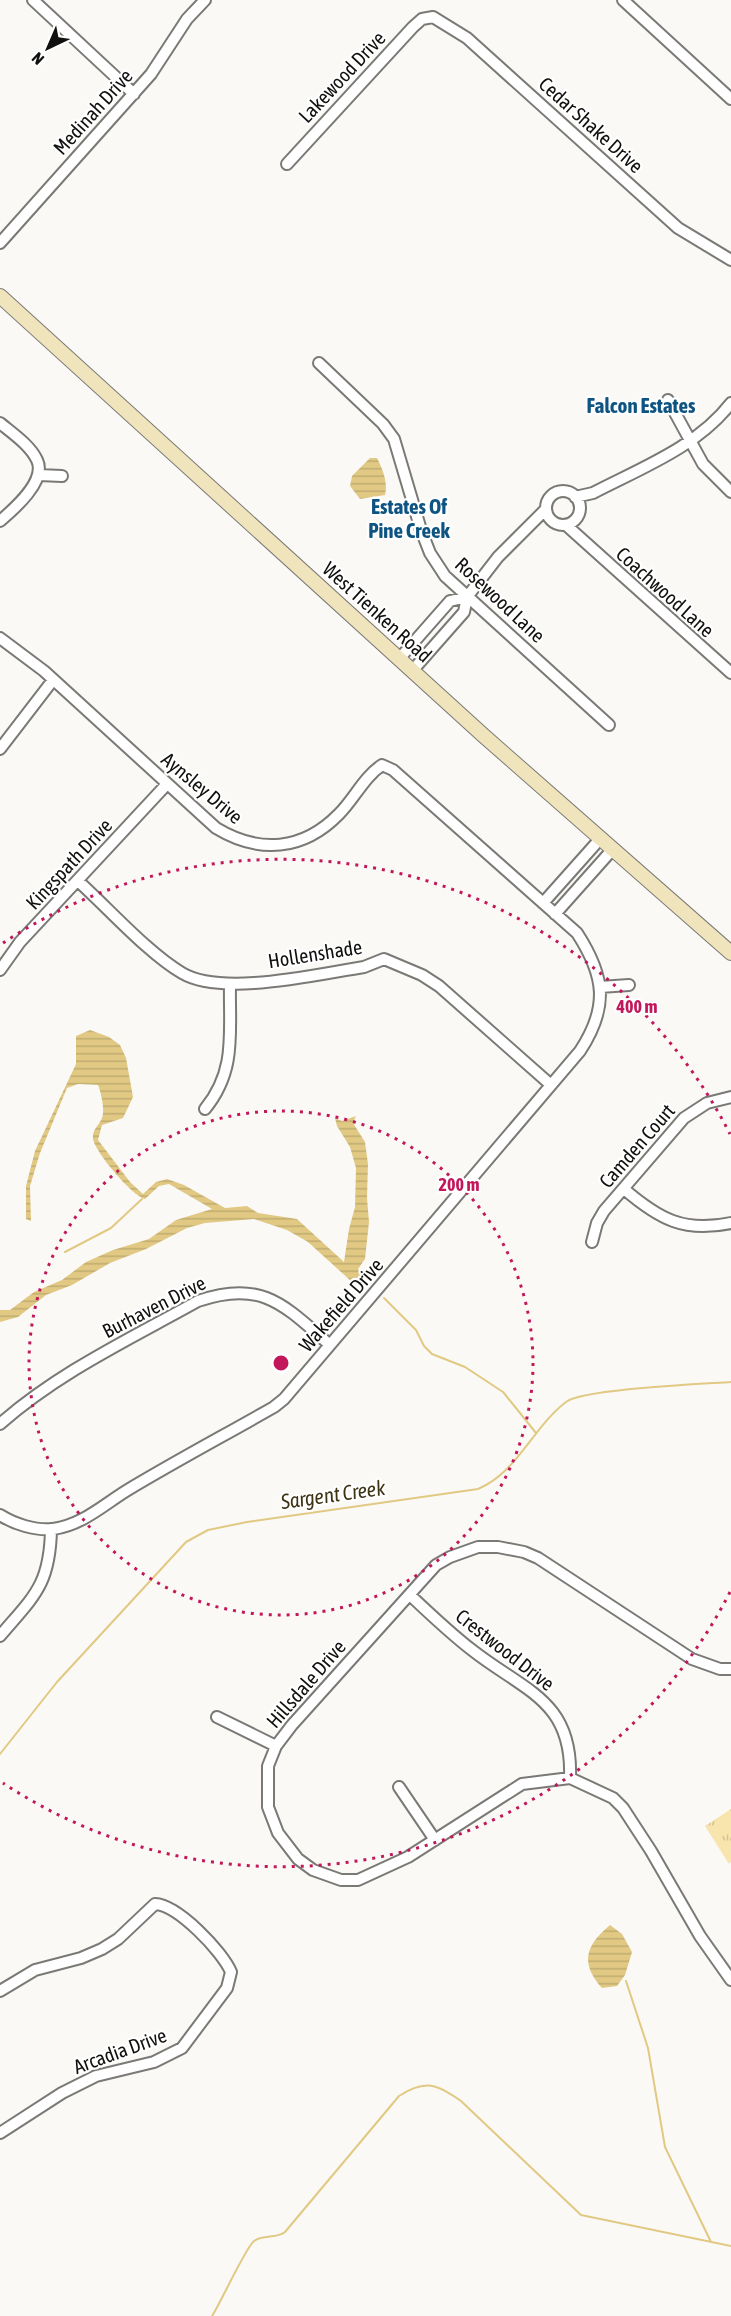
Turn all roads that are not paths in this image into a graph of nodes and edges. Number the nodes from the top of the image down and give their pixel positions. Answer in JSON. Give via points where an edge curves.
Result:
{"nodes":[{"id":1,"x":33,"y":0,"type":"edge"},
{"id":2,"x":205,"y":0,"type":"edge"},
{"id":3,"x":623,"y":0,"type":"edge"},
{"id":4,"x":428,"y":18,"type":"joint"},
{"id":5,"x":134,"y":94,"type":"junction"},
{"id":6,"x":731,"y":99,"type":"edge"},
{"id":7,"x":286,"y":164,"type":"dead end"},
{"id":8,"x":0,"y":243,"type":"edge"},
{"id":9,"x":731,"y":260,"type":"edge"},
{"id":10,"x":0,"y":296,"type":"edge"},
{"id":11,"x":320,"y":363,"type":"dead end"},
{"id":12,"x":668,"y":400,"type":"dead end"},
{"id":13,"x":731,"y":403,"type":"edge"},
{"id":14,"x":0,"y":423,"type":"edge"},
{"id":15,"x":691,"y":441,"type":"junction"},
{"id":16,"x":39,"y":475,"type":"junction"},
{"id":17,"x":62,"y":476,"type":"dead end"},
{"id":18,"x":731,"y":492,"type":"edge"},
{"id":19,"x":593,"y":493,"type":"junction"},
{"id":20,"x":575,"y":497,"type":"junction"},
{"id":21,"x":580,"y":508,"type":"junction"},
{"id":22,"x":546,"y":509,"type":"junction"},
{"id":23,"x":0,"y":521,"type":"edge"},
{"id":24,"x":552,"y":522,"type":"junction"},
{"id":25,"x":571,"y":522,"type":"junction"},
{"id":26,"x":530,"y":526,"type":"junction"},
{"id":27,"x":467,"y":597,"type":"junction"},
{"id":28,"x":0,"y":638,"type":"edge"},
{"id":29,"x":399,"y":659,"type":"junction"},
{"id":30,"x":412,"y":671,"type":"junction"},
{"id":31,"x":731,"y":673,"type":"edge"},
{"id":32,"x":53,"y":680,"type":"junction"},
{"id":33,"x":609,"y":725,"type":"dead end"},
{"id":34,"x":0,"y":749,"type":"edge"},
{"id":35,"x":167,"y":784,"type":"junction"},
{"id":36,"x":600,"y":838,"type":"junction"},
{"id":37,"x":612,"y":849,"type":"junction"},
{"id":38,"x":78,"y":881,"type":"junction"},
{"id":39,"x":543,"y":903,"type":"junction"},
{"id":40,"x":555,"y":914,"type":"junction"},
{"id":41,"x":731,"y":953,"type":"edge"},
{"id":42,"x":0,"y":970,"type":"edge"},
{"id":43,"x":230,"y":984,"type":"junction"},
{"id":44,"x":629,"y":986,"type":"dead end"},
{"id":45,"x":600,"y":987,"type":"junction"},
{"id":46,"x":551,"y":1085,"type":"junction"},
{"id":47,"x":731,"y":1097,"type":"edge"},
{"id":48,"x":205,"y":1109,"type":"dead end"},
{"id":49,"x":624,"y":1189,"type":"junction"},
{"id":50,"x":731,"y":1223,"type":"edge"},
{"id":51,"x":592,"y":1242,"type":"dead end"},
{"id":52,"x":330,"y":1345,"type":"junction"},
{"id":53,"x":0,"y":1424,"type":"edge"},
{"id":54,"x":0,"y":1515,"type":"edge"},
{"id":55,"x":51,"y":1529,"type":"junction"},
{"id":56,"x":410,"y":1595,"type":"junction"},
{"id":57,"x":0,"y":1636,"type":"edge"},
{"id":58,"x":731,"y":1669,"type":"edge"},
{"id":59,"x":217,"y":1717,"type":"dead end"},
{"id":60,"x":276,"y":1746,"type":"junction"},
{"id":61,"x":570,"y":1778,"type":"junction"},
{"id":62,"x":399,"y":1786,"type":"dead end"},
{"id":63,"x":435,"y":1840,"type":"junction"},
{"id":64,"x":731,"y":1980,"type":"edge"},
{"id":65,"x":0,"y":1991,"type":"edge"},
{"id":66,"x":0,"y":2133,"type":"edge"}],
"edges":[{"from":1,"to":5,"type":"street"},
{"from":2,"to":5,"type":"street","name":"Medinah Drive"},
{"from":3,"to":6,"type":"street"},
{"from":4,"to":7,"type":"street","name":"Lakewood Drive","via":[[413,27]]},
{"from":4,"to":9,"type":"street","name":"Cedar Shake Drive","via":[[442,20],[467,38],[678,228]]},
{"from":5,"to":8,"type":"street","name":"Medinah Drive"},
{"from":10,"to":29,"type":"street","name":"West Tienken Road"},
{"from":11,"to":27,"type":"street","name":"Rosewood Lane","via":[[394,439],[430,553],[445,576]]},
{"from":12,"to":15,"type":"street"},
{"from":13,"to":15,"type":"street"},
{"from":14,"to":16,"type":"street","via":[[31,451],[38,461]]},
{"from":15,"to":18,"type":"street","via":[[703,464]]},
{"from":15,"to":19,"type":"street"},
{"from":16,"to":17,"type":"street"},
{"from":16,"to":23,"type":"street"},
{"from":19,"to":20,"type":"street"},
{"from":19,"to":21,"type":"street"},
{"from":20,"to":21,"type":"street"},
{"from":20,"to":22,"type":"street","via":[[559,492],[550,498]]},
{"from":21,"to":25,"type":"street"},
{"from":22,"to":24,"type":"street"},
{"from":22,"to":26,"type":"street"},
{"from":24,"to":25,"type":"street"},
{"from":24,"to":26,"type":"street"},
{"from":25,"to":31,"type":"street","name":"Coachwood Lane","via":[[586,545]]},
{"from":26,"to":27,"type":"street","via":[[498,556]]},
{"from":27,"to":29,"type":"street","via":[[450,601]]},
{"from":27,"to":30,"type":"street","via":[[464,612]]},
{"from":27,"to":33,"type":"street","name":"Rosewood Lane"},
{"from":28,"to":32,"type":"street","name":"Aynsley Drive"},
{"from":29,"to":30,"type":"street","name":"West Tienken Road"},
{"from":30,"to":36,"type":"street","name":"West Tienken Road"},
{"from":32,"to":34,"type":"street"},
{"from":32,"to":35,"type":"street","name":"Aynsley Drive"},
{"from":35,"to":38,"type":"street","name":"Kingspath Drive"},
{"from":35,"to":39,"type":"street","name":"Aynsley Drive","via":[[234,839],[276,847],[322,829],[382,765],[393,770]]},
{"from":36,"to":37,"type":"street","name":"West Tienken Road"},
{"from":36,"to":39,"type":"street"},
{"from":37,"to":40,"type":"street"},
{"from":37,"to":41,"type":"street","name":"West Tienken Road"},
{"from":38,"to":42,"type":"street","name":"Kingspath Drive","via":[[20,942]]},
{"from":38,"to":43,"type":"street","name":"Hollenshade","via":[[183,974]]},
{"from":39,"to":40,"type":"street","name":"Aynsley Drive"},
{"from":40,"to":45,"type":"street","name":"Aynsley Drive","via":[[577,933],[592,957]]},
{"from":43,"to":46,"type":"street","name":"Hollenshade","via":[[364,967],[384,959],[439,986]]},
{"from":43,"to":48,"type":"street","via":[[226,1074]]},
{"from":44,"to":45,"type":"street"},
{"from":45,"to":46,"type":"street","name":"Wakefield Drive","via":[[597,1019],[590,1036]]},
{"from":46,"to":52,"type":"street","name":"Wakefield Drive"},
{"from":47,"to":49,"type":"street","name":"Camden Court","via":[[707,1103],[684,1118]]},
{"from":49,"to":50,"type":"street","via":[[678,1223],[707,1228]]},
{"from":49,"to":51,"type":"street","name":"Camden Court","via":[[597,1222]]},
{"from":52,"to":53,"type":"street","name":"Burhaven Drive","via":[[277,1302],[239,1292],[220,1293],[198,1301],[58,1379]]},
{"from":52,"to":55,"type":"street","name":"Wakefield Drive","via":[[274,1407],[124,1492],[98,1512]]},
{"from":54,"to":55,"type":"street","via":[[25,1526]]},
{"from":55,"to":57,"type":"street","via":[[45,1579]]},
{"from":56,"to":58,"type":"street","name":"Hillsdale Drive","via":[[436,1565],[450,1557],[478,1547],[509,1548],[538,1558],[692,1659]]},
{"from":56,"to":60,"type":"street","name":"Hillsdale Drive"},
{"from":56,"to":61,"type":"street","name":"Crestwood Drive","via":[[473,1651],[539,1697],[555,1714],[569,1744]]},
{"from":59,"to":60,"type":"street"},
{"from":60,"to":63,"type":"street","name":"Hillsdale Drive","via":[[267,1779],[270,1813],[285,1843],[313,1870],[341,1880],[358,1880]]},
{"from":61,"to":63,"type":"street","name":"Hillsdale Drive","via":[[522,1784]]},
{"from":61,"to":64,"type":"street","via":[[613,1798],[623,1808]]},
{"from":62,"to":63,"type":"street"},
{"from":65,"to":66,"type":"street","name":"Arcadia Drive","via":[[34,1970],[102,1949],[118,1940],[145,1911],[160,1904],[176,1911],[221,1955],[231,1972],[231,1981],[193,2036],[176,2052],[154,2062],[96,2076]]}]}
